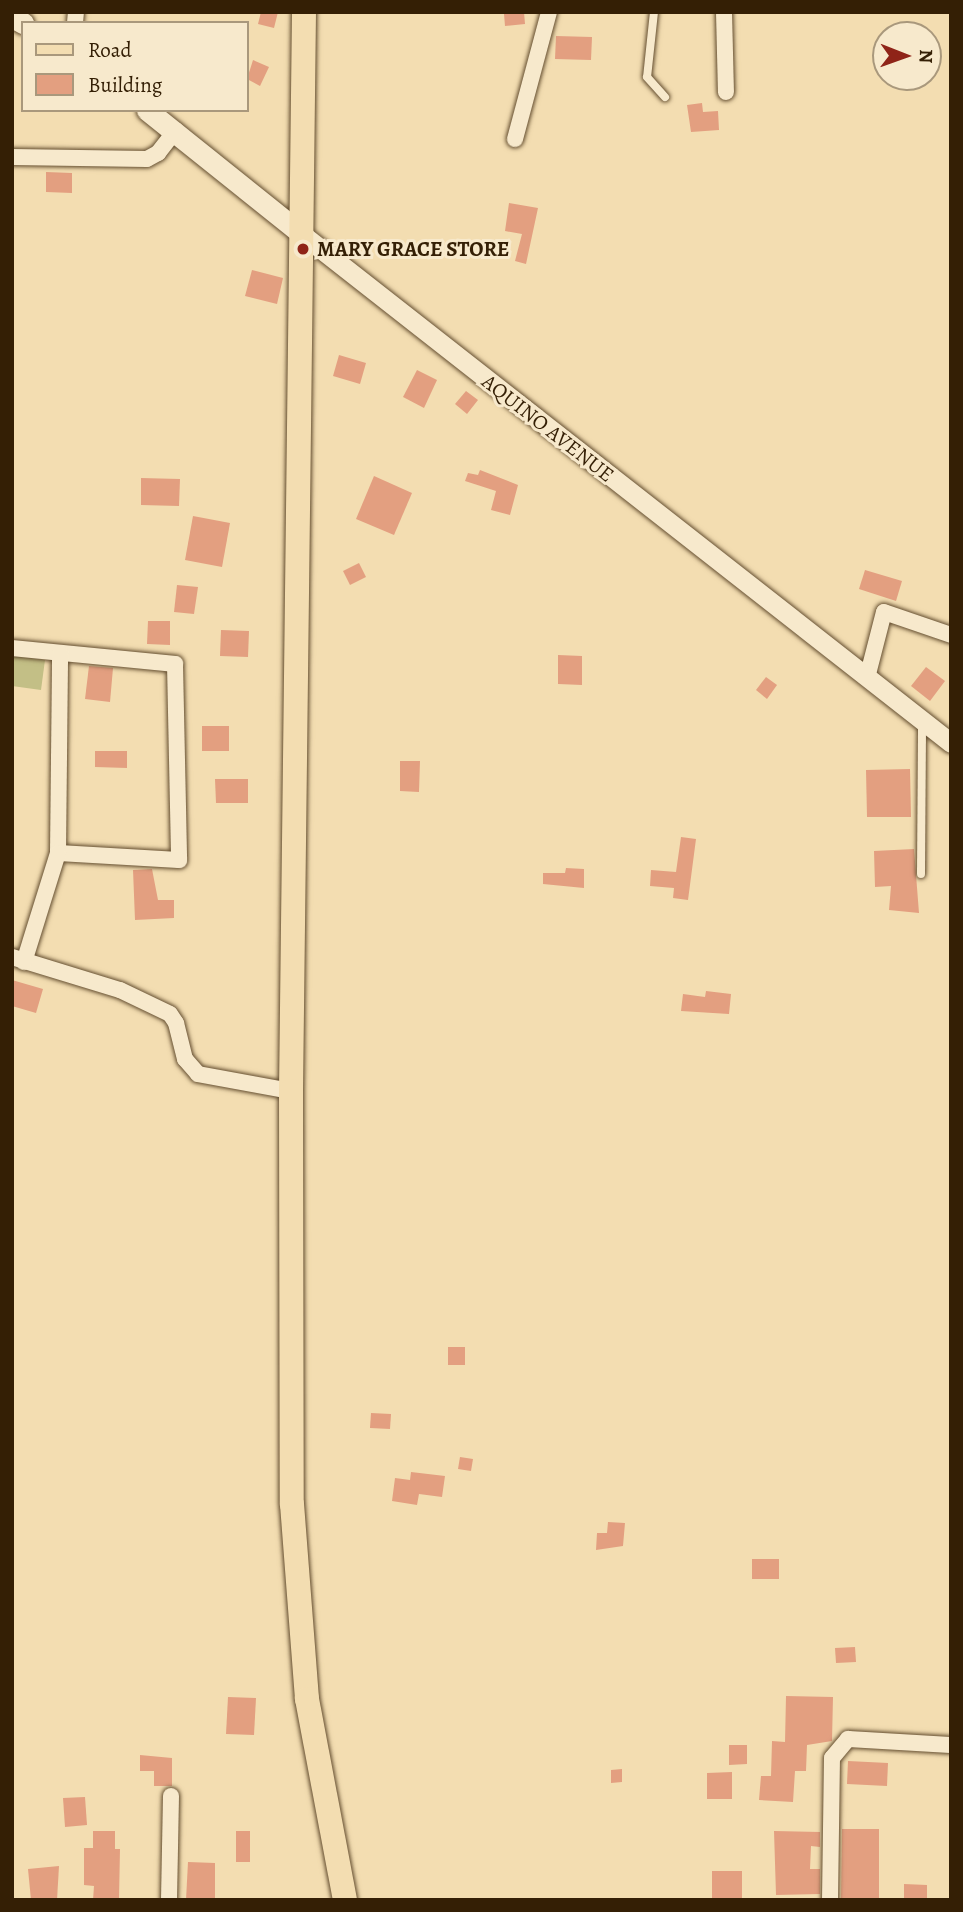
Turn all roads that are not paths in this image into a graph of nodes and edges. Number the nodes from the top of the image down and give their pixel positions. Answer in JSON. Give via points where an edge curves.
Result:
{"nodes":[{"id":1,"x":304,"y":12,"type":"edge"},
{"id":2,"x":549,"y":12,"type":"edge"},
{"id":3,"x":654,"y":12,"type":"edge"},
{"id":4,"x":724,"y":12,"type":"edge"},
{"id":5,"x":726,"y":92,"type":"dead end"},
{"id":6,"x":665,"y":97,"type":"dead end"},
{"id":7,"x":150,"y":112,"type":"edge"},
{"id":8,"x":176,"y":130,"type":"junction"},
{"id":9,"x":514,"y":139,"type":"dead end"},
{"id":10,"x":12,"y":157,"type":"edge"},
{"id":11,"x":303,"y":235,"type":"junction"},
{"id":12,"x":951,"y":635,"type":"edge"},
{"id":13,"x":12,"y":648,"type":"edge"},
{"id":14,"x":60,"y":654,"type":"junction"},
{"id":15,"x":867,"y":678,"type":"junction"},
{"id":16,"x":922,"y":723,"type":"junction"},
{"id":17,"x":951,"y":743,"type":"edge"},
{"id":18,"x":58,"y":853,"type":"junction"},
{"id":19,"x":921,"y":874,"type":"dead end"},
{"id":20,"x":18,"y":959,"type":"edge"},
{"id":21,"x":291,"y":1091,"type":"junction"},
{"id":22,"x":951,"y":1745,"type":"edge"},
{"id":23,"x":171,"y":1796,"type":"dead end"},
{"id":24,"x":169,"y":1900,"type":"edge"},
{"id":25,"x":345,"y":1900,"type":"edge"},
{"id":26,"x":830,"y":1900,"type":"edge"}],
"edges":[{"from":1,"to":11,"type":"main road"},
{"from":2,"to":9,"type":"street"},
{"from":3,"to":6,"type":"lane","via":[[647,77]]},
{"from":4,"to":5,"type":"street"},
{"from":7,"to":8,"type":"main road","name":"AQUINO AVENUE"},
{"from":8,"to":10,"type":"street","via":[[158,153],[147,159]]},
{"from":8,"to":11,"type":"main road","name":"AQUINO AVENUE"},
{"from":11,"to":15,"type":"street","name":"AQUINO AVENUE"},
{"from":11,"to":21,"type":"main road"},
{"from":12,"to":15,"type":"street","via":[[884,612]]},
{"from":13,"to":14,"type":"street"},
{"from":14,"to":18,"type":"street"},
{"from":14,"to":18,"type":"street","via":[[175,664],[179,860]]},
{"from":15,"to":16,"type":"street","name":"AQUINO AVENUE"},
{"from":16,"to":17,"type":"street","name":"AQUINO AVENUE"},
{"from":16,"to":19,"type":"lane"},
{"from":18,"to":20,"type":"street"},
{"from":20,"to":21,"type":"street","via":[[120,990],[170,1014],[185,1059],[198,1074]]},
{"from":21,"to":25,"type":"main road","via":[[295,1570],[309,1712]]},
{"from":22,"to":26,"type":"street","via":[[848,1739],[832,1758]]},
{"from":23,"to":24,"type":"street"}]}
